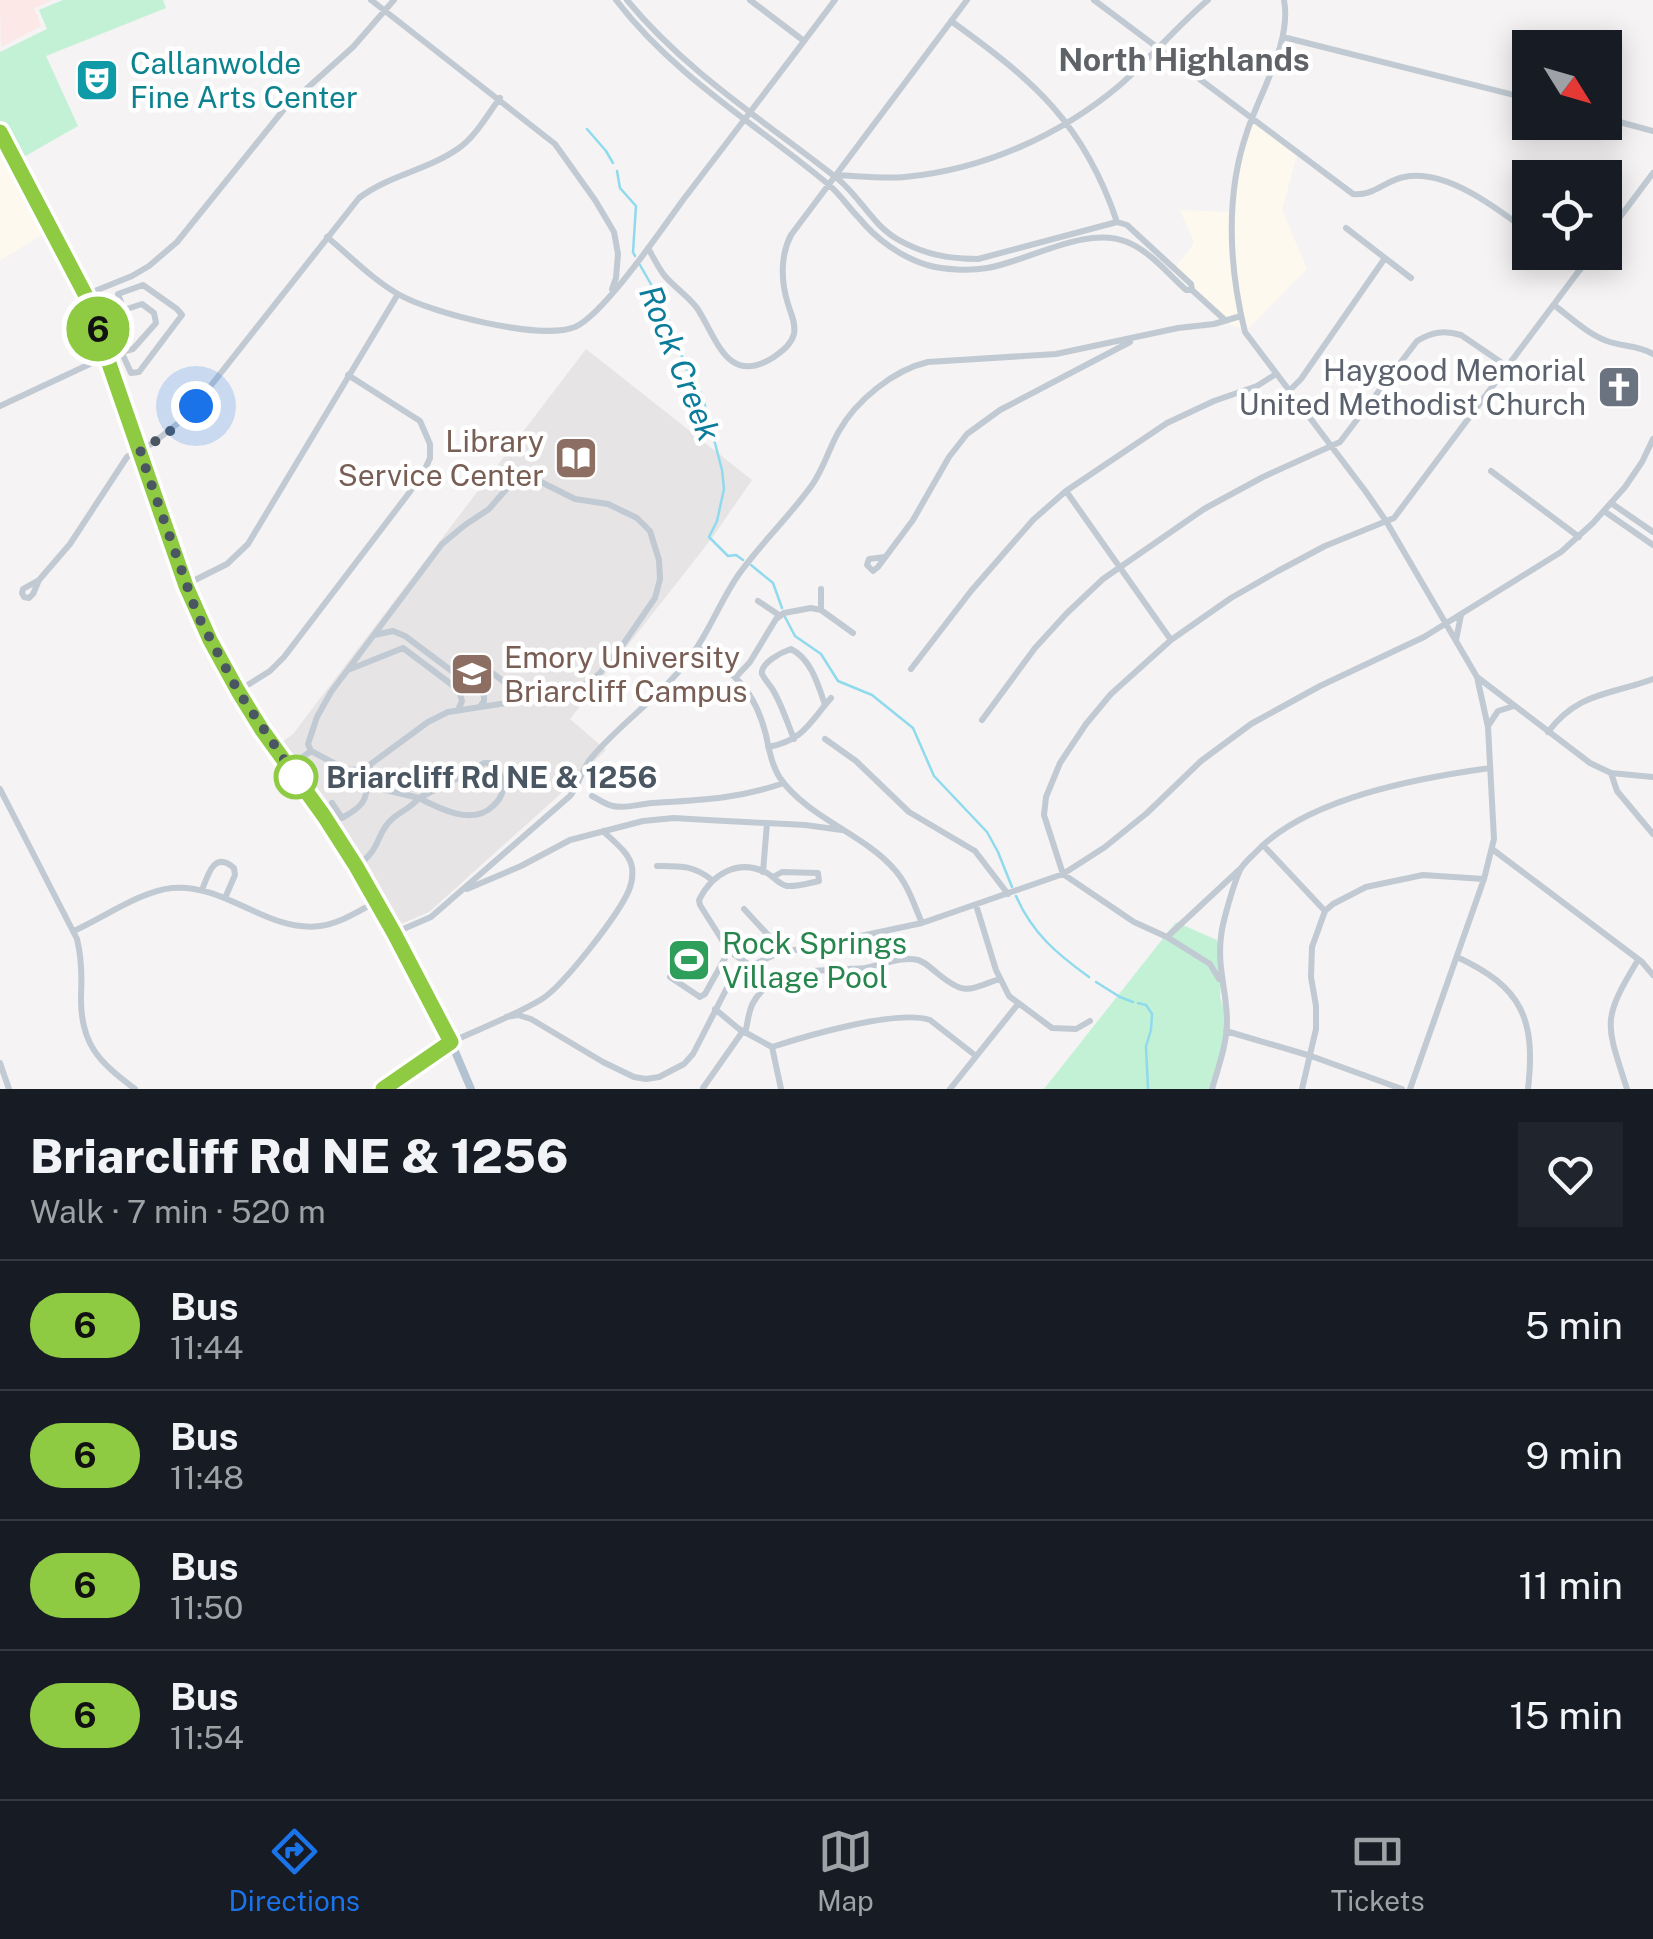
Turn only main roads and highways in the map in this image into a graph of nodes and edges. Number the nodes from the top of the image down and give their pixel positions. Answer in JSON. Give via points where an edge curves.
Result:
{"nodes":[{"id":1,"x":0,"y":132,"type":"edge"},
{"id":2,"x":451,"y":1042,"type":"junction"},
{"id":3,"x":383,"y":1089,"type":"edge"},
{"id":4,"x":471,"y":1089,"type":"edge"}],
"edges":[{"from":1,"to":2,"type":"main road","via":[[85,294],[210,640],[356,866]]},
{"from":2,"to":3,"type":"main road"},
{"from":2,"to":4,"type":"main road"}]}
